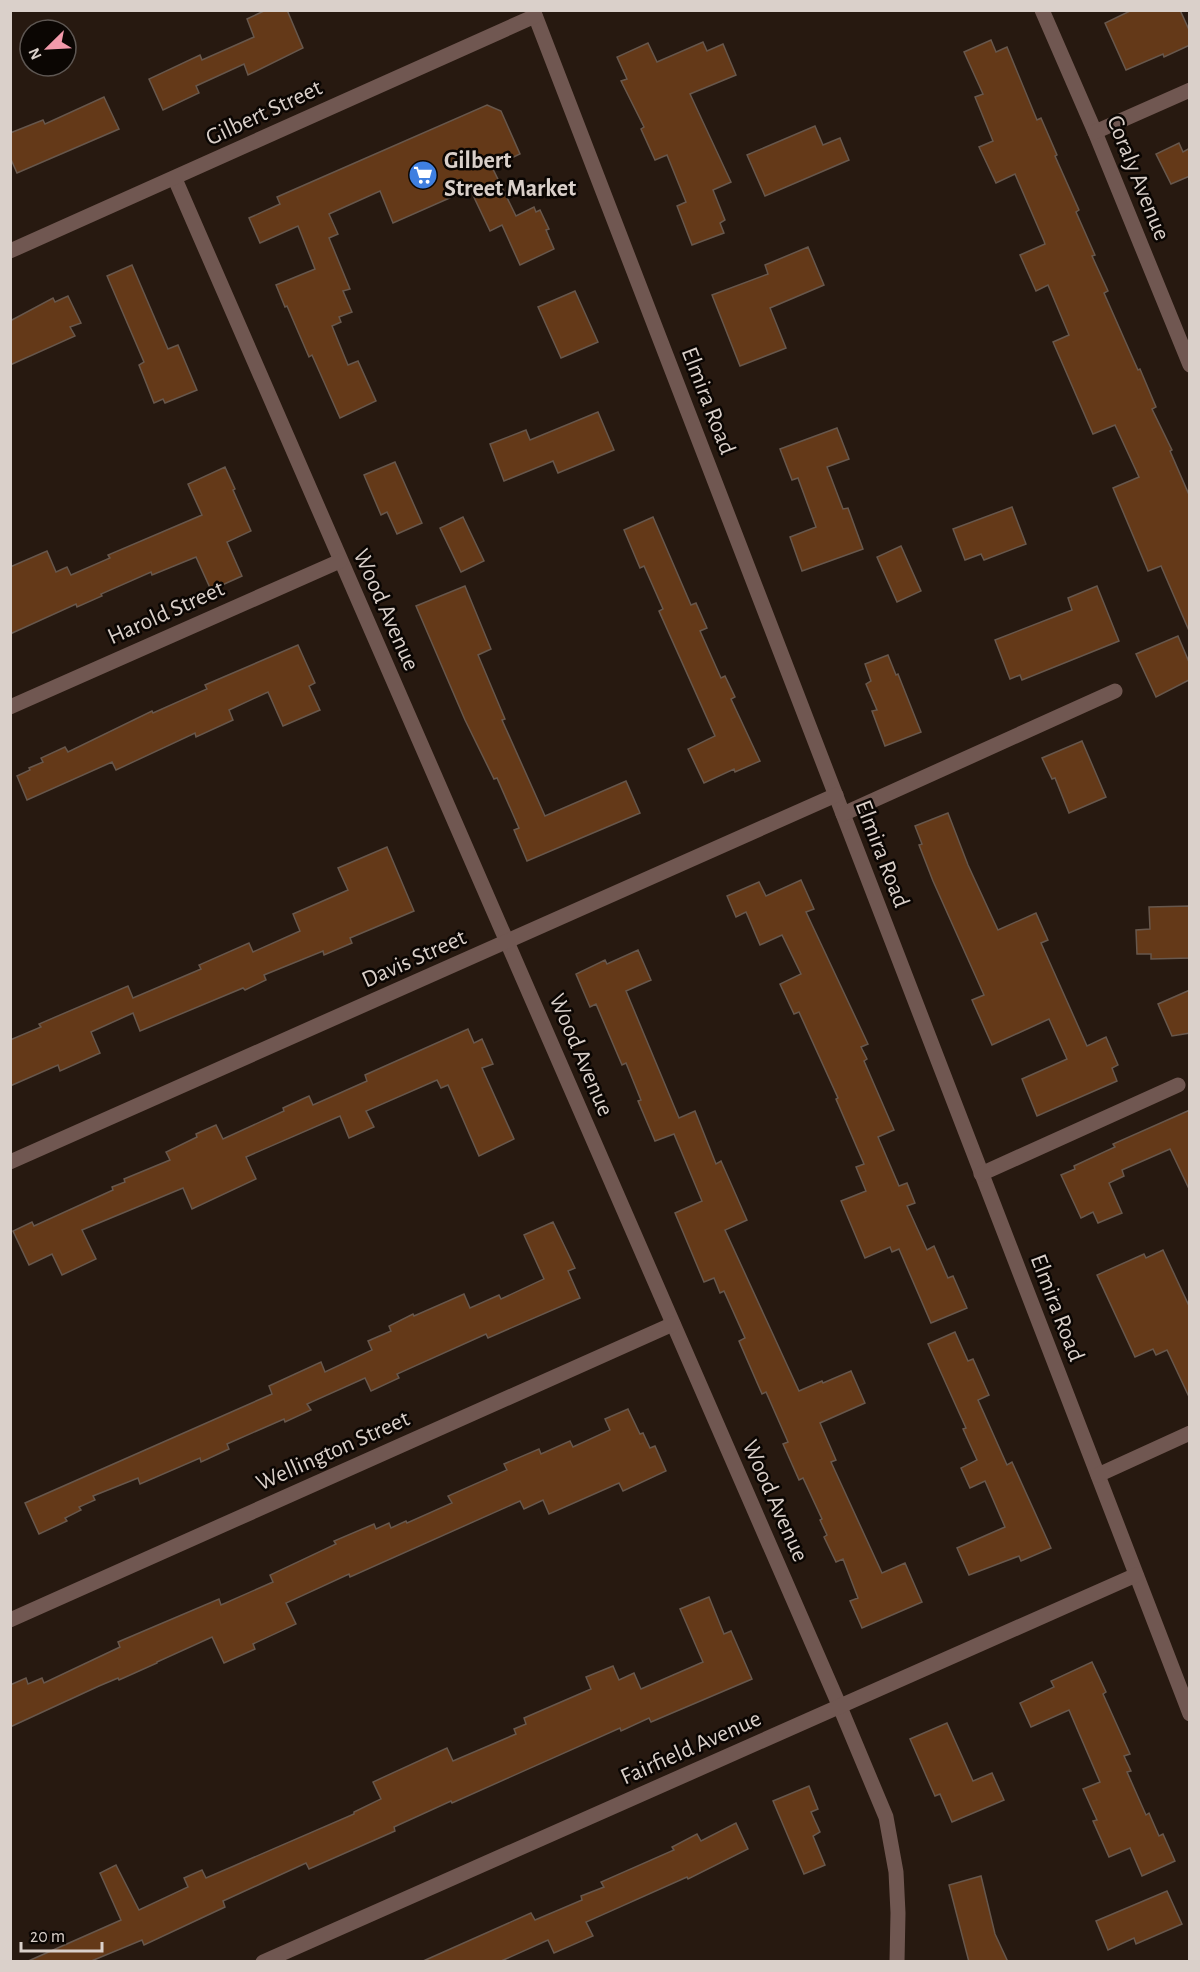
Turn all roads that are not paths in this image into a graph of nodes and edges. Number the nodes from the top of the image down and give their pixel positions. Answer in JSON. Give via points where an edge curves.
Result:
{"nodes":[{"id":1,"x":1042,"y":10,"type":"edge"},
{"id":2,"x":534,"y":13,"type":"edge"},
{"id":3,"x":1190,"y":90,"type":"edge"},
{"id":4,"x":1095,"y":132,"type":"junction"},
{"id":5,"x":175,"y":179,"type":"junction"},
{"id":6,"x":10,"y":251,"type":"edge"},
{"id":7,"x":1190,"y":364,"type":"edge"},
{"id":8,"x":340,"y":561,"type":"junction"},
{"id":9,"x":1114,"y":691,"type":"dead end"},
{"id":10,"x":10,"y":707,"type":"edge"},
{"id":11,"x":836,"y":795,"type":"junction"},
{"id":12,"x":843,"y":814,"type":"junction"},
{"id":13,"x":508,"y":942,"type":"junction"},
{"id":14,"x":1178,"y":1085,"type":"dead end"},
{"id":15,"x":10,"y":1162,"type":"edge"},
{"id":16,"x":981,"y":1174,"type":"junction"},
{"id":17,"x":673,"y":1324,"type":"junction"},
{"id":18,"x":1190,"y":1433,"type":"edge"},
{"id":19,"x":1098,"y":1475,"type":"junction"},
{"id":20,"x":1136,"y":1575,"type":"junction"},
{"id":21,"x":10,"y":1620,"type":"edge"},
{"id":22,"x":840,"y":1707,"type":"junction"},
{"id":23,"x":1190,"y":1714,"type":"edge"},
{"id":24,"x":263,"y":1962,"type":"edge"},
{"id":25,"x":897,"y":1962,"type":"edge"}],
"edges":[{"from":1,"to":4,"type":"street","name":"Coraly Avenue"},
{"from":2,"to":5,"type":"street","name":"Gilbert Street"},
{"from":2,"to":11,"type":"street","name":"Elmira Road"},
{"from":3,"to":4,"type":"street"},
{"from":4,"to":7,"type":"street","name":"Coraly Avenue"},
{"from":5,"to":6,"type":"street","name":"Gilbert Street"},
{"from":5,"to":8,"type":"street","name":"Wood Avenue"},
{"from":8,"to":10,"type":"street","name":"Harold Street"},
{"from":8,"to":13,"type":"street","name":"Wood Avenue"},
{"from":9,"to":12,"type":"street"},
{"from":11,"to":12,"type":"street","name":"Elmira Road"},
{"from":11,"to":13,"type":"street","name":"Davis Street"},
{"from":12,"to":16,"type":"street","name":"Elmira Road"},
{"from":13,"to":15,"type":"street","name":"Davis Street"},
{"from":13,"to":17,"type":"street","name":"Wood Avenue"},
{"from":14,"to":16,"type":"street"},
{"from":16,"to":19,"type":"street","name":"Elmira Road"},
{"from":17,"to":21,"type":"street","name":"Wellington Street"},
{"from":17,"to":22,"type":"street","name":"Wood Avenue"},
{"from":18,"to":19,"type":"street"},
{"from":19,"to":20,"type":"street","name":"Elmira Road"},
{"from":20,"to":22,"type":"street","name":"Fairfield Avenue"},
{"from":20,"to":23,"type":"street","name":"Elmira Road"},
{"from":22,"to":24,"type":"street","name":"Fairfield Avenue"},
{"from":22,"to":25,"type":"street","name":"Wood Avenue","via":[[886,1817],[896,1872]]}]}
